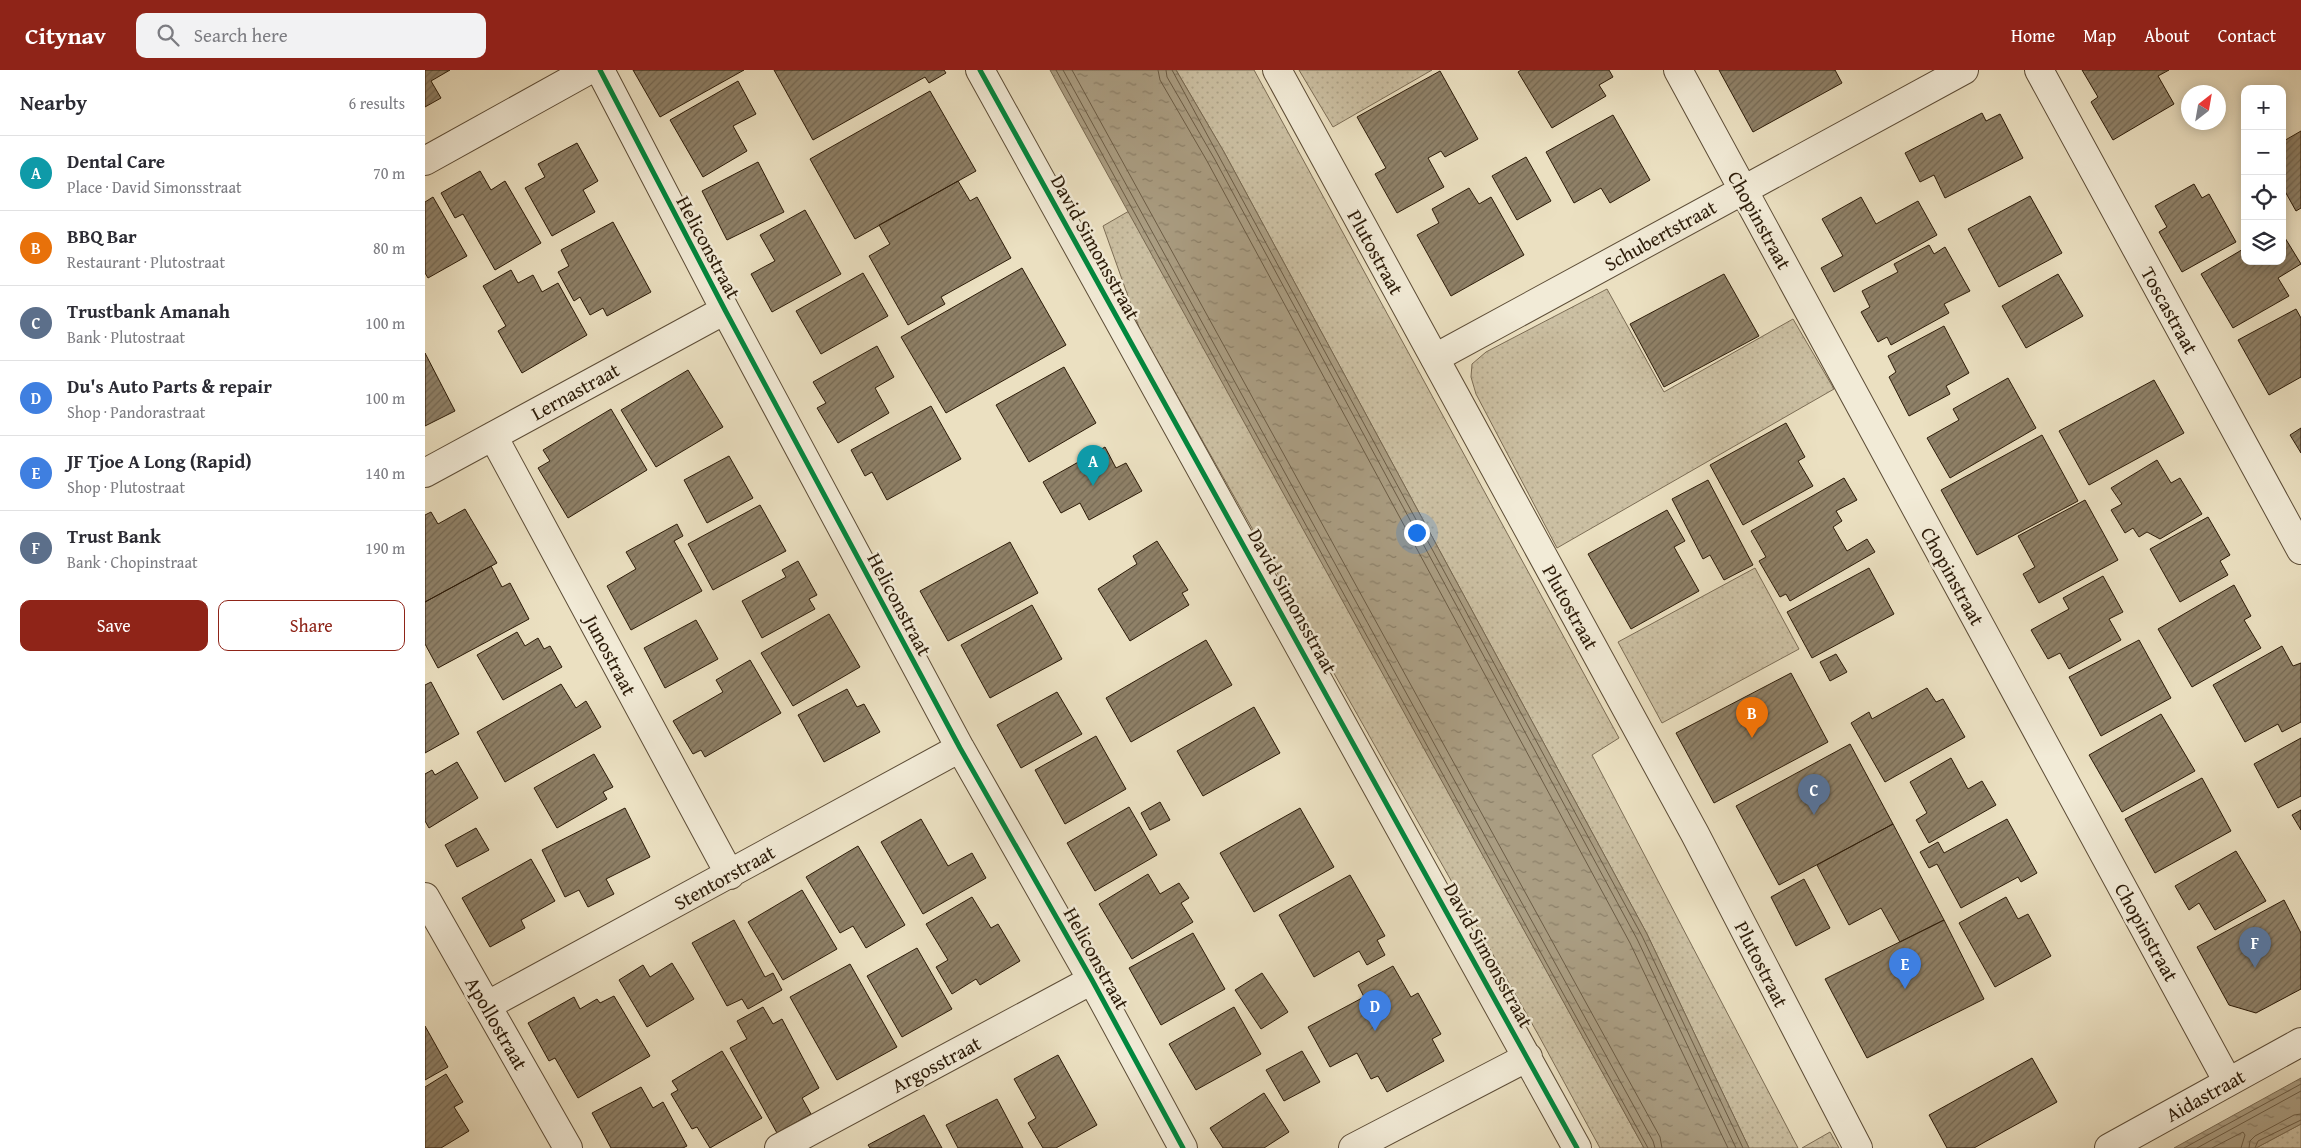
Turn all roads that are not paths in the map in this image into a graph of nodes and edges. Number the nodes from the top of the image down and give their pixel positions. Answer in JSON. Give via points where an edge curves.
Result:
{"nodes":[{"id":1,"x":589,"y":70,"type":"edge"},
{"id":2,"x":600,"y":70,"type":"edge"},
{"id":3,"x":980,"y":70,"type":"edge"},
{"id":4,"x":1277,"y":70,"type":"edge"},
{"id":5,"x":1678,"y":70,"type":"edge"},
{"id":6,"x":1964,"y":70,"type":"edge"},
{"id":7,"x":2039,"y":70,"type":"edge"},
{"id":8,"x":425,"y":161,"type":"edge"},
{"id":9,"x":1743,"y":190,"type":"junction"},
{"id":10,"x":725,"y":310,"type":"junction"},
{"id":11,"x":1435,"y":358,"type":"junction"},
{"id":12,"x":493,"y":436,"type":"junction"},
{"id":13,"x":425,"y":473,"type":"edge"},
{"id":14,"x":2301,"y":550,"type":"edge"},
{"id":15,"x":960,"y":748,"type":"junction"},
{"id":16,"x":730,"y":875,"type":"junction"},
{"id":17,"x":425,"y":898,"type":"edge"},
{"id":18,"x":1092,"y":980,"type":"junction"},
{"id":19,"x":488,"y":1006,"type":"junction"},
{"id":20,"x":2301,"y":1042,"type":"edge"},
{"id":21,"x":1528,"y":1057,"type":"junction"},
{"id":22,"x":2228,"y":1082,"type":"junction"},
{"id":23,"x":568,"y":1148,"type":"edge"},
{"id":24,"x":779,"y":1148,"type":"edge"},
{"id":25,"x":1183,"y":1148,"type":"edge"},
{"id":26,"x":1353,"y":1148,"type":"edge"},
{"id":27,"x":1577,"y":1148,"type":"edge"},
{"id":28,"x":1858,"y":1148,"type":"edge"},
{"id":29,"x":2109,"y":1148,"type":"edge"}],
"edges":[{"from":1,"to":8,"type":"street"},
{"from":2,"to":10,"type":"street","name":"Heliconstraat"},
{"from":3,"to":21,"type":"street","name":"David Simonsstraat"},
{"from":4,"to":11,"type":"street","name":"Plutostraat"},
{"from":5,"to":9,"type":"street","name":"Chopinstraat"},
{"from":6,"to":9,"type":"street","name":"Schubertstraat"},
{"from":7,"to":14,"type":"street","name":"Toscastraat"},
{"from":9,"to":11,"type":"street","name":"Schubertstraat"},
{"from":9,"to":22,"type":"street","name":"Chopinstraat"},
{"from":10,"to":12,"type":"street","name":"Lernastraat"},
{"from":10,"to":15,"type":"street","name":"Heliconstraat"},
{"from":11,"to":28,"type":"street","name":"Plutostraat","via":[[1695,834]]},
{"from":12,"to":13,"type":"street","name":"Lernastraat"},
{"from":12,"to":16,"type":"street","name":"Junostraat"},
{"from":15,"to":16,"type":"street","name":"Stentorstraat"},
{"from":15,"to":18,"type":"street","name":"Heliconstraat"},
{"from":16,"to":19,"type":"street","name":"Stentorstraat"},
{"from":17,"to":19,"type":"street","name":"Apollostraat"},
{"from":18,"to":24,"type":"street","name":"Argosstraat"},
{"from":18,"to":25,"type":"street","name":"Heliconstraat"},
{"from":19,"to":23,"type":"street","name":"Apollostraat"},
{"from":20,"to":22,"type":"street","name":"Aidastraat"},
{"from":21,"to":26,"type":"street"},
{"from":21,"to":27,"type":"street","name":"David Simonsstraat"},
{"from":22,"to":29,"type":"street","name":"Aidastraat"}]}
